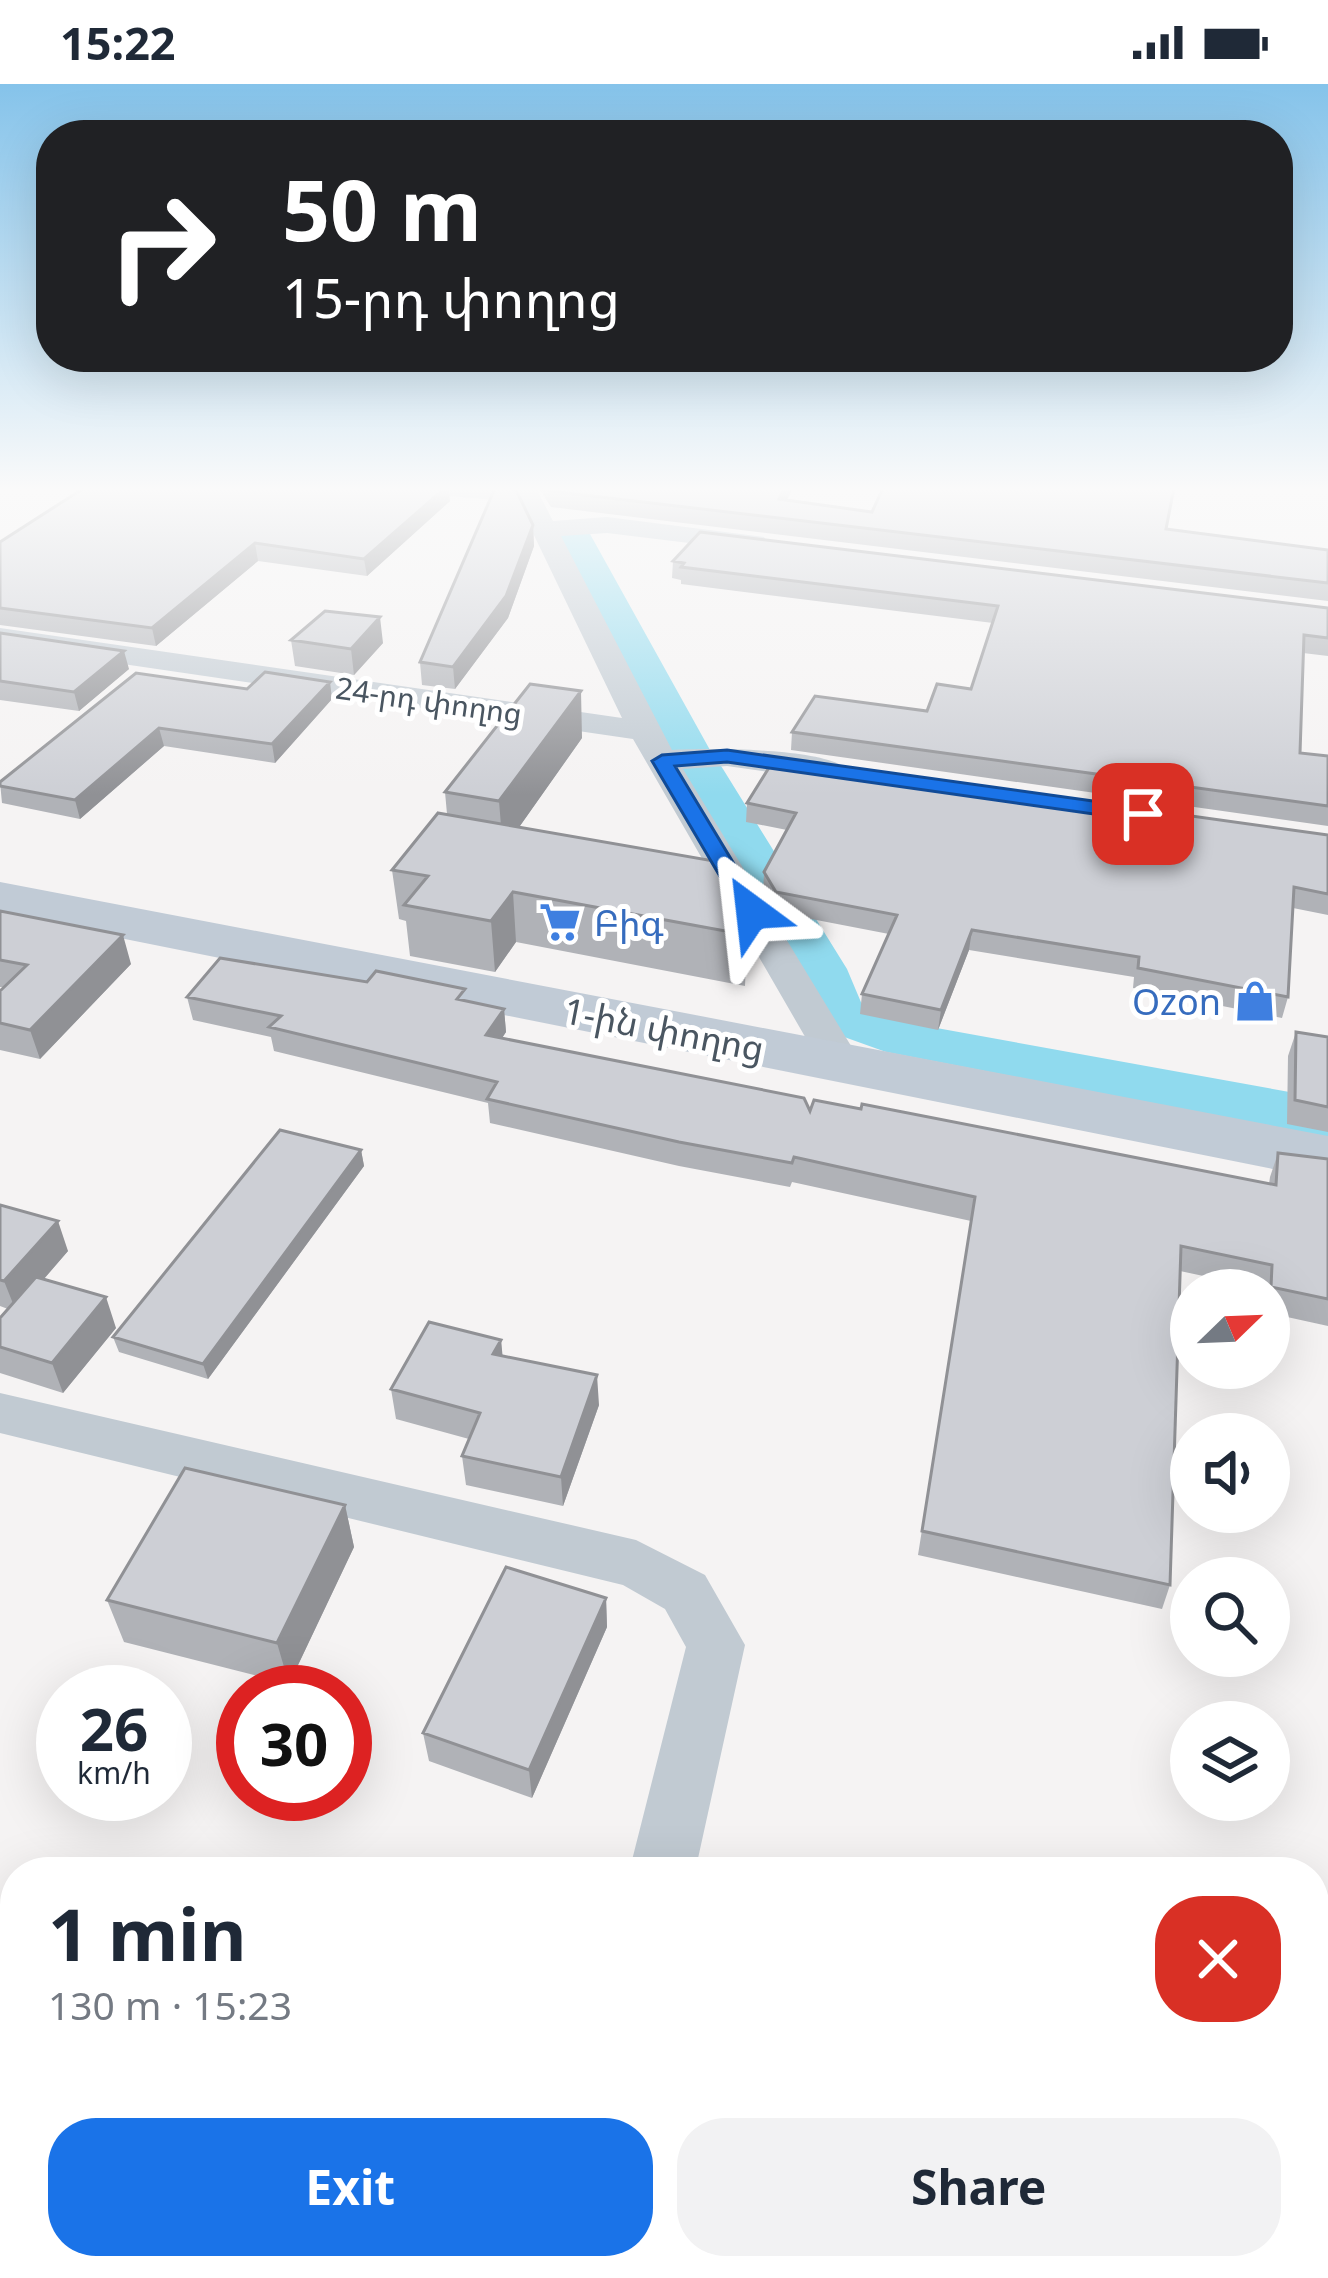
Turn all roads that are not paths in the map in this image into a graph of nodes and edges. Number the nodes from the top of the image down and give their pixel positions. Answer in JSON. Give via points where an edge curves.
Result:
{"nodes":[{"id":1,"x":574,"y":590,"type":"edge"},
{"id":2,"x":0,"y":637,"type":"edge"},
{"id":3,"x":653,"y":746,"type":"junction"},
{"id":4,"x":866,"y":776,"type":"edge"},
{"id":5,"x":0,"y":898,"type":"edge"},
{"id":6,"x":841,"y":1064,"type":"junction"},
{"id":7,"x":1328,"y":1159,"type":"edge"},
{"id":8,"x":0,"y":1413,"type":"edge"},
{"id":9,"x":666,"y":1857,"type":"edge"}],
"edges":[{"from":1,"to":3,"type":"street"},
{"from":2,"to":3,"type":"street","name":"24-րդ փողոց"},
{"from":3,"to":4,"type":"street","name":"24-րդ փողոց"},
{"from":3,"to":6,"type":"street"},
{"from":5,"to":6,"type":"main road","name":"1-ին փողոց"},
{"from":6,"to":7,"type":"main road","name":"1-ին փողոց"},
{"from":8,"to":9,"type":"street","via":[[636,1564],[685,1592],[716,1645]]}]}
